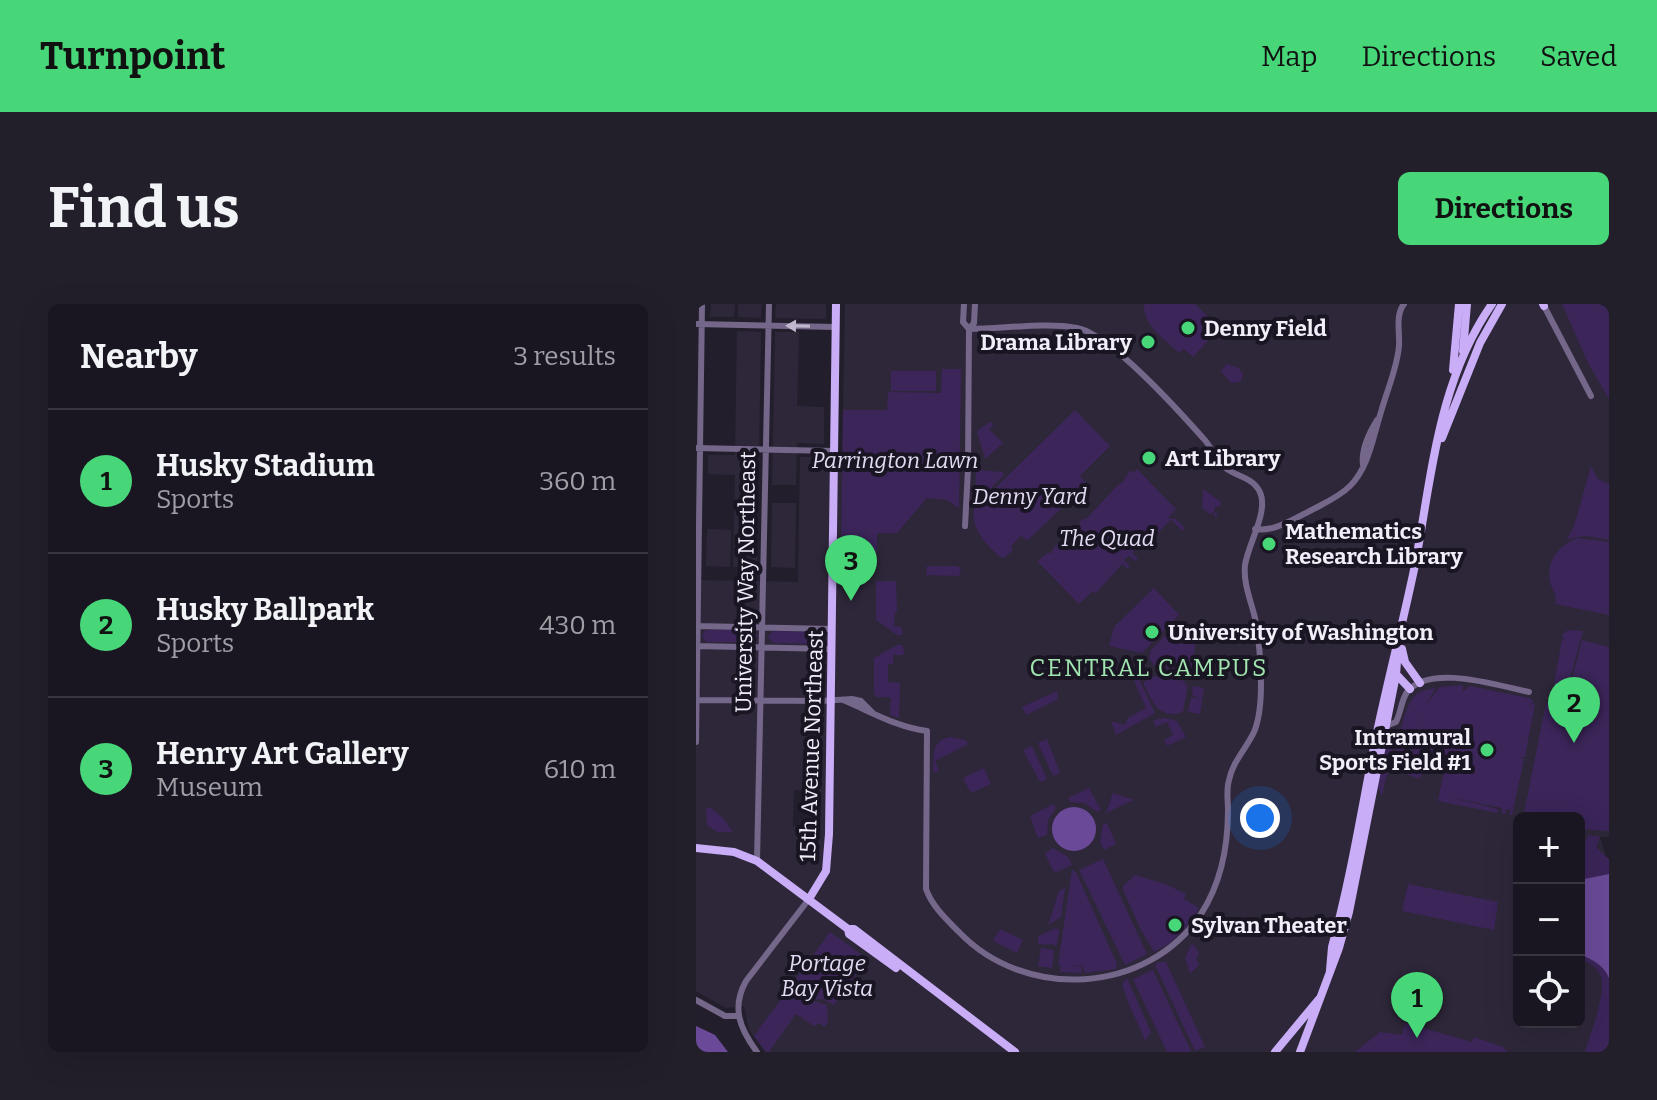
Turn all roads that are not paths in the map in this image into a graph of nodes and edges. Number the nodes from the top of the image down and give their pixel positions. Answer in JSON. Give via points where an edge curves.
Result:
{"nodes":[{"id":1,"x":702,"y":304,"type":"edge"},
{"id":2,"x":769,"y":304,"type":"edge"},
{"id":3,"x":836,"y":304,"type":"edge"},
{"id":4,"x":975,"y":304,"type":"edge"},
{"id":5,"x":1404,"y":304,"type":"edge"},
{"id":6,"x":1459,"y":304,"type":"edge"},
{"id":7,"x":1467,"y":304,"type":"edge"},
{"id":8,"x":1492,"y":304,"type":"edge"},
{"id":9,"x":1502,"y":304,"type":"edge"},
{"id":10,"x":1543,"y":305,"type":"edge"},
{"id":11,"x":965,"y":306,"type":"edge"},
{"id":12,"x":1465,"y":323,"type":"junction"},
{"id":13,"x":699,"y":324,"type":"edge"},
{"id":14,"x":1480,"y":324,"type":"junction"},
{"id":15,"x":768,"y":325,"type":"junction"},
{"id":16,"x":836,"y":327,"type":"junction"},
{"id":17,"x":969,"y":329,"type":"junction"},
{"id":18,"x":1462,"y":359,"type":"junction"},
{"id":19,"x":1452,"y":378,"type":"junction"},
{"id":20,"x":1462,"y":388,"type":"junction"},
{"id":21,"x":1591,"y":396,"type":"dead end"},
{"id":22,"x":698,"y":448,"type":"edge"},
{"id":23,"x":766,"y":449,"type":"junction"},
{"id":24,"x":1437,"y":449,"type":"junction"},
{"id":25,"x":834,"y":451,"type":"junction"},
{"id":26,"x":965,"y":526,"type":"dead end"},
{"id":27,"x":1255,"y":529,"type":"junction"},
{"id":28,"x":697,"y":626,"type":"edge"},
{"id":29,"x":763,"y":628,"type":"junction"},
{"id":30,"x":832,"y":629,"type":"junction"},
{"id":31,"x":1399,"y":640,"type":"junction"},
{"id":32,"x":697,"y":646,"type":"edge"},
{"id":33,"x":762,"y":648,"type":"junction"},
{"id":34,"x":832,"y":649,"type":"junction"},
{"id":35,"x":1391,"y":661,"type":"junction"},
{"id":36,"x":1396,"y":675,"type":"junction"},
{"id":37,"x":1420,"y":683,"type":"junction"},
{"id":38,"x":1410,"y":689,"type":"junction"},
{"id":39,"x":1529,"y":692,"type":"dead end"},
{"id":40,"x":697,"y":700,"type":"edge"},
{"id":41,"x":761,"y":701,"type":"junction"},
{"id":42,"x":832,"y":701,"type":"junction"},
{"id":43,"x":1386,"y":726,"type":"junction"},
{"id":44,"x":1375,"y":741,"type":"junction"},
{"id":45,"x":696,"y":742,"type":"edge"},
{"id":46,"x":1372,"y":796,"type":"junction"},
{"id":47,"x":1364,"y":803,"type":"junction"},
{"id":48,"x":696,"y":848,"type":"edge"},
{"id":49,"x":757,"y":861,"type":"junction"},
{"id":50,"x":809,"y":899,"type":"junction"},
{"id":51,"x":1346,"y":908,"type":"junction"},
{"id":52,"x":1320,"y":998,"type":"junction"},
{"id":53,"x":696,"y":1000,"type":"edge"},
{"id":54,"x":738,"y":1016,"type":"junction"},
{"id":55,"x":757,"y":1052,"type":"edge"},
{"id":56,"x":1015,"y":1052,"type":"edge"},
{"id":57,"x":1275,"y":1052,"type":"edge"},
{"id":58,"x":1300,"y":1052,"type":"edge"}],
"edges":[{"from":1,"to":13,"type":"street"},
{"from":2,"to":15,"type":"street","name":"University Way Northeast"},
{"from":3,"to":16,"type":"main road","name":"15th Avenue Northeast"},
{"from":4,"to":17,"type":"street"},
{"from":5,"to":27,"type":"street","via":[[1397,359],[1363,465],[1350,486],[1284,524]]},
{"from":6,"to":19,"type":"main road"},
{"from":7,"to":12,"type":"main road"},
{"from":8,"to":14,"type":"main road"},
{"from":9,"to":20,"type":"main road"},
{"from":10,"to":21,"type":"street"},
{"from":11,"to":17,"type":"street","via":[[963,322]]},
{"from":12,"to":14,"type":"main road","via":[[1472,330]]},
{"from":12,"to":18,"type":"main road"},
{"from":13,"to":15,"type":"street"},
{"from":13,"to":22,"type":"street"},
{"from":14,"to":18,"type":"main road"},
{"from":16,"to":15,"type":"street","one_way":true},
{"from":15,"to":23,"type":"street","name":"University Way Northeast"},
{"from":16,"to":25,"type":"main road","name":"15th Avenue Northeast"},
{"from":17,"to":26,"type":"street"},
{"from":17,"to":27,"type":"street","via":[[1073,327],[1106,341],[1205,440],[1222,465],[1257,487],[1262,504]]},
{"from":18,"to":19,"type":"main road"},
{"from":18,"to":20,"type":"main road"},
{"from":19,"to":24,"type":"main road"},
{"from":20,"to":24,"type":"main road"},
{"from":22,"to":23,"type":"street"},
{"from":22,"to":28,"type":"street"},
{"from":23,"to":25,"type":"street"},
{"from":23,"to":29,"type":"street","name":"University Way Northeast"},
{"from":24,"to":31,"type":"main road"},
{"from":25,"to":30,"type":"main road","name":"15th Avenue Northeast"},
{"from":27,"to":42,"type":"street","via":[[1245,571],[1260,652],[1261,693],[1257,723],[1229,780],[1226,848],[1217,883],[1194,923],[1165,952],[1126,972],[1097,979],[1035,975],[972,945],[937,909],[926,889],[927,731],[892,724],[843,700]]},
{"from":28,"to":29,"type":"street"},
{"from":28,"to":32,"type":"street"},
{"from":29,"to":30,"type":"street"},
{"from":29,"to":33,"type":"street","name":"University Way Northeast"},
{"from":30,"to":34,"type":"main road","name":"15th Avenue Northeast"},
{"from":31,"to":35,"type":"main road"},
{"from":31,"to":36,"type":"main road"},
{"from":31,"to":37,"type":"main road","via":[[1405,662]]},
{"from":32,"to":33,"type":"street"},
{"from":32,"to":40,"type":"street"},
{"from":33,"to":34,"type":"street"},
{"from":33,"to":41,"type":"street","name":"University Way Northeast"},
{"from":34,"to":42,"type":"main road","name":"15th Avenue Northeast"},
{"from":35,"to":36,"type":"main road"},
{"from":35,"to":44,"type":"main road"},
{"from":36,"to":38,"type":"main road"},
{"from":36,"to":43,"type":"main road"},
{"from":37,"to":38,"type":"street"},
{"from":37,"to":39,"type":"street","via":[[1463,678]]},
{"from":38,"to":43,"type":"street","via":[[1396,722]]},
{"from":40,"to":41,"type":"street"},
{"from":40,"to":45,"type":"street"},
{"from":41,"to":42,"type":"street"},
{"from":41,"to":49,"type":"street","name":"University Way Northeast"},
{"from":42,"to":50,"type":"main road","name":"15th Avenue Northeast","via":[[827,867]]},
{"from":43,"to":44,"type":"main road"},
{"from":43,"to":46,"type":"main road"},
{"from":44,"to":47,"type":"main road"},
{"from":46,"to":47,"type":"main road"},
{"from":46,"to":51,"type":"main road"},
{"from":47,"to":51,"type":"main road"},
{"from":48,"to":49,"type":"main road","via":[[734,852]]},
{"from":49,"to":50,"type":"main road"},
{"from":50,"to":54,"type":"street","name":"15th Avenue Northeast","via":[[746,981]]},
{"from":50,"to":56,"type":"main road","via":[[849,934]]},
{"from":51,"to":52,"type":"main road"},
{"from":52,"to":57,"type":"main road"},
{"from":52,"to":58,"type":"main road"},
{"from":53,"to":54,"type":"street","via":[[725,1016]]},
{"from":54,"to":55,"type":"street"}]}
